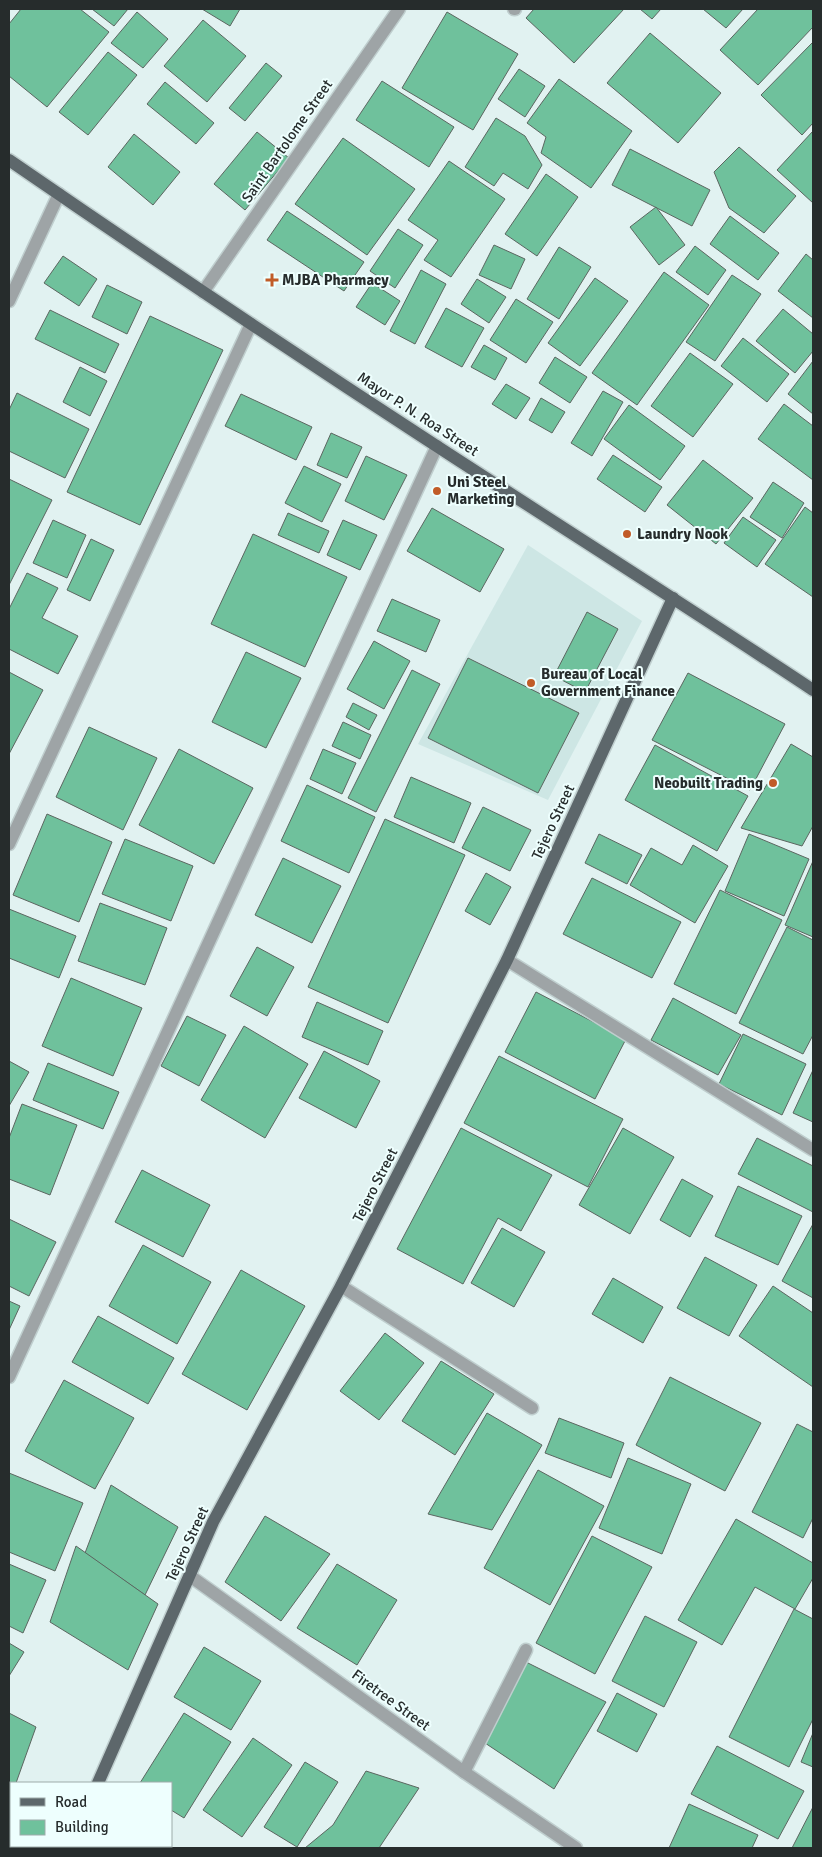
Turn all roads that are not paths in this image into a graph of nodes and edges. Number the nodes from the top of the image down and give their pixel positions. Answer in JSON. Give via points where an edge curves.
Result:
{"nodes":[{"id":1,"x":399,"y":9,"type":"edge"},
{"id":2,"x":9,"y":160,"type":"edge"},
{"id":3,"x":59,"y":194,"type":"junction"},
{"id":4,"x":203,"y":292,"type":"junction"},
{"id":5,"x":9,"y":301,"type":"edge"},
{"id":6,"x":251,"y":324,"type":"junction"},
{"id":7,"x":437,"y":446,"type":"junction"},
{"id":8,"x":673,"y":598,"type":"junction"},
{"id":9,"x":813,"y":690,"type":"edge"},
{"id":10,"x":9,"y":844,"type":"edge"},
{"id":11,"x":507,"y":960,"type":"junction"},
{"id":12,"x":813,"y":1150,"type":"edge"},
{"id":13,"x":341,"y":1286,"type":"junction"},
{"id":14,"x":9,"y":1377,"type":"edge"},
{"id":15,"x":532,"y":1408,"type":"dead end"},
{"id":16,"x":190,"y":1576,"type":"junction"},
{"id":17,"x":526,"y":1650,"type":"dead end"},
{"id":18,"x":464,"y":1772,"type":"junction"},
{"id":19,"x":98,"y":1782,"type":"edge"},
{"id":20,"x":576,"y":1848,"type":"edge"}],
"edges":[{"from":1,"to":4,"type":"street","name":"Saint Bartolome Street"},
{"from":2,"to":3,"type":"main road","name":"Mayor P. N. Roa Street"},
{"from":3,"to":4,"type":"main road","name":"Mayor P. N. Roa Street"},
{"from":3,"to":5,"type":"street"},
{"from":4,"to":6,"type":"main road","name":"Mayor P. N. Roa Street"},
{"from":6,"to":7,"type":"main road","name":"Mayor P. N. Roa Street"},
{"from":6,"to":10,"type":"street"},
{"from":7,"to":8,"type":"main road","name":"Mayor P. N. Roa Street"},
{"from":7,"to":14,"type":"street"},
{"from":8,"to":9,"type":"main road","name":"Mayor P. N. Roa Street"},
{"from":8,"to":11,"type":"main road","name":"Tejero Street"},
{"from":11,"to":12,"type":"street"},
{"from":11,"to":13,"type":"main road","name":"Tejero Street"},
{"from":13,"to":15,"type":"street"},
{"from":13,"to":16,"type":"main road","name":"Tejero Street","via":[[213,1522]]},
{"from":16,"to":18,"type":"street","name":"Firetree Street"},
{"from":16,"to":19,"type":"main road","name":"Tejero Street"},
{"from":17,"to":18,"type":"street"},
{"from":18,"to":20,"type":"street","name":"Firetree Street"}]}
